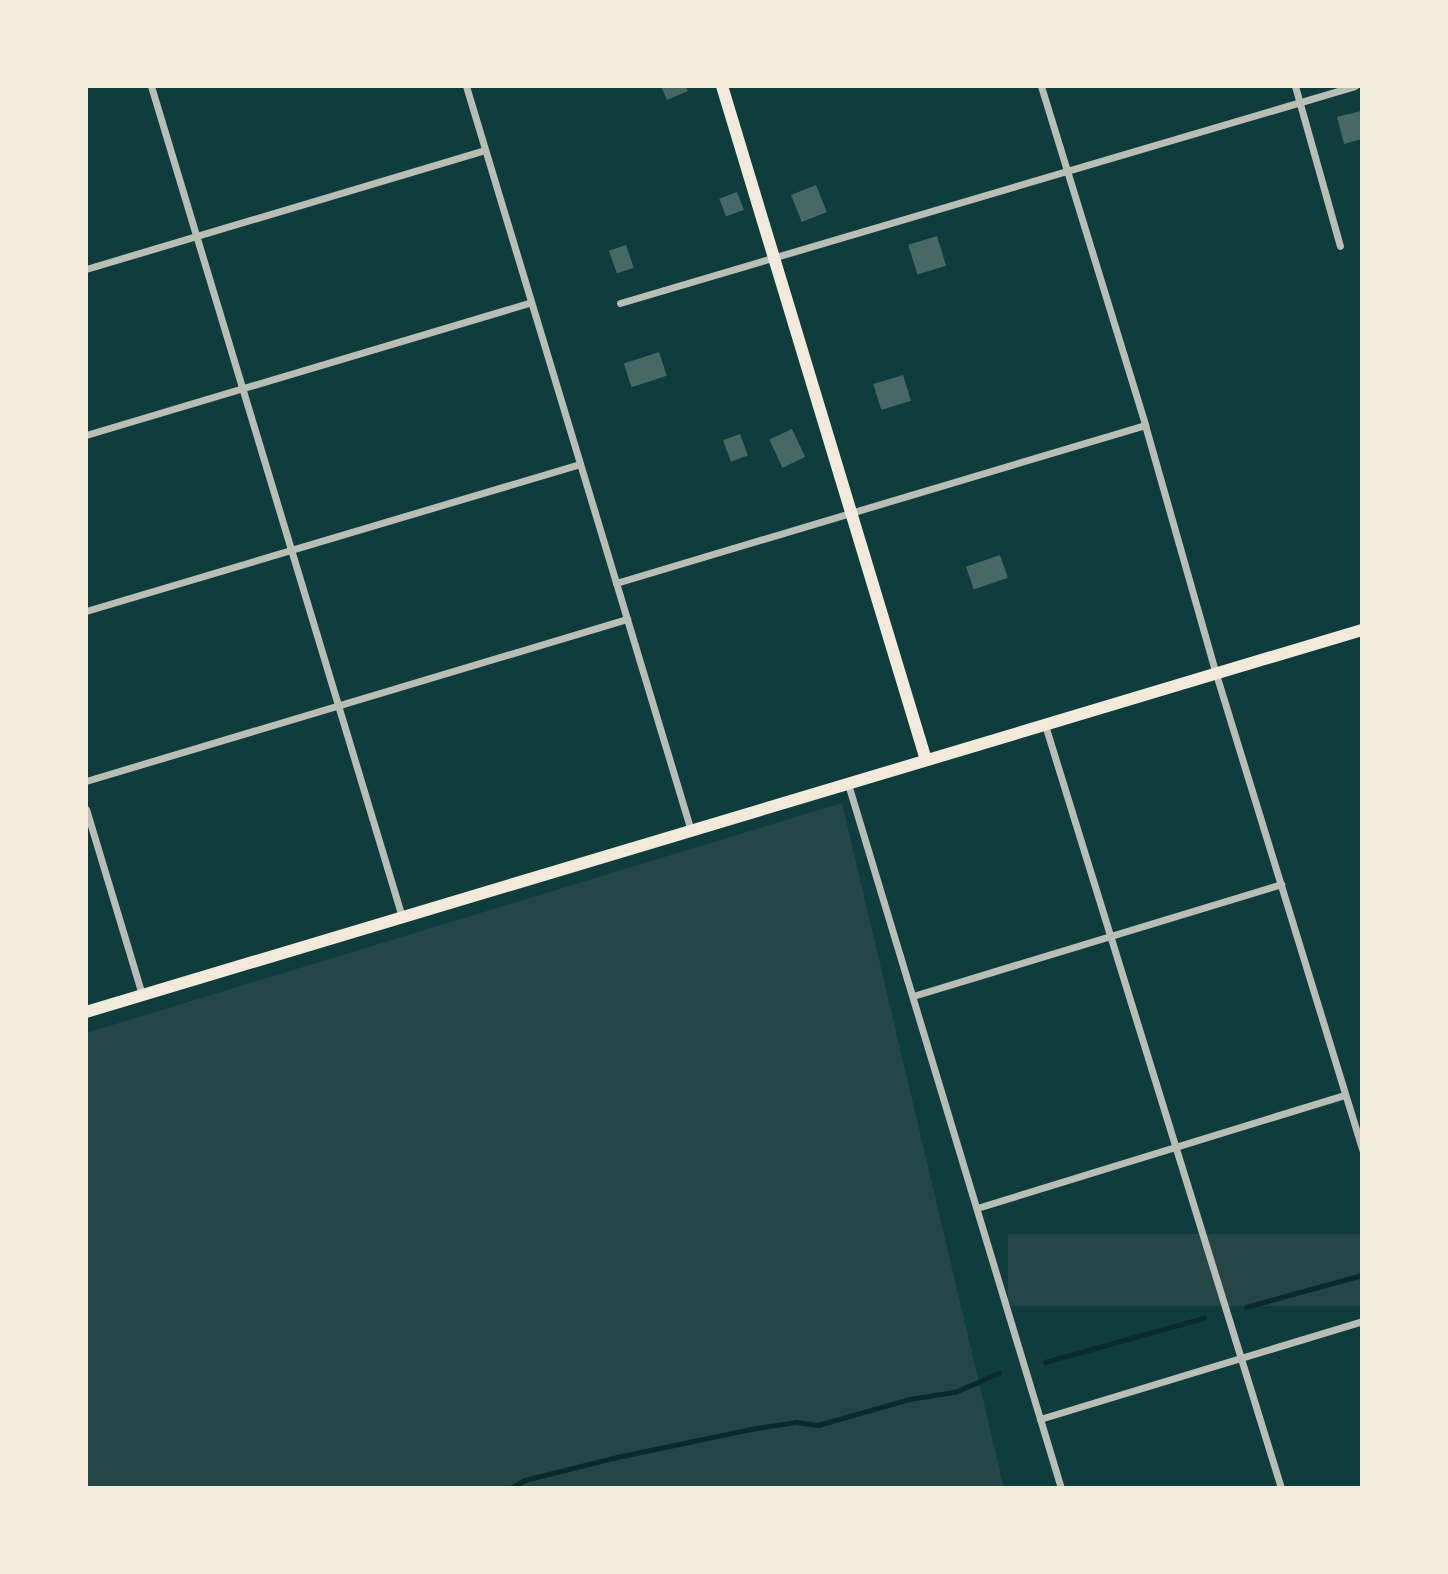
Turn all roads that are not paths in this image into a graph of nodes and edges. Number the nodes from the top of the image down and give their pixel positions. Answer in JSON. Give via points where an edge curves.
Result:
{"nodes":[{"id":1,"x":151,"y":86,"type":"edge"},
{"id":2,"x":466,"y":86,"type":"edge"},
{"id":3,"x":722,"y":86,"type":"edge"},
{"id":4,"x":1041,"y":86,"type":"edge"},
{"id":5,"x":1296,"y":86,"type":"edge"},
{"id":6,"x":1355,"y":86,"type":"edge"},
{"id":7,"x":1301,"y":102,"type":"junction"},
{"id":8,"x":485,"y":150,"type":"junction"},
{"id":9,"x":1067,"y":171,"type":"junction"},
{"id":10,"x":197,"y":236,"type":"junction"},
{"id":11,"x":1340,"y":246,"type":"dead end"},
{"id":12,"x":774,"y":258,"type":"junction"},
{"id":13,"x":86,"y":269,"type":"edge"},
{"id":14,"x":531,"y":302,"type":"junction"},
{"id":15,"x":620,"y":303,"type":"dead end"},
{"id":16,"x":243,"y":388,"type":"junction"},
{"id":17,"x":1145,"y":425,"type":"junction"},
{"id":18,"x":86,"y":435,"type":"edge"},
{"id":19,"x":580,"y":464,"type":"junction"},
{"id":20,"x":851,"y":513,"type":"junction"},
{"id":21,"x":291,"y":550,"type":"junction"},
{"id":22,"x":616,"y":583,"type":"junction"},
{"id":23,"x":86,"y":611,"type":"edge"},
{"id":24,"x":627,"y":619,"type":"junction"},
{"id":25,"x":1362,"y":630,"type":"edge"},
{"id":26,"x":1216,"y":674,"type":"junction"},
{"id":27,"x":338,"y":706,"type":"junction"},
{"id":28,"x":1045,"y":725,"type":"junction"},
{"id":29,"x":926,"y":761,"type":"junction"},
{"id":30,"x":86,"y":781,"type":"edge"},
{"id":31,"x":848,"y":784,"type":"junction"},
{"id":32,"x":86,"y":809,"type":"edge"},
{"id":33,"x":691,"y":831,"type":"junction"},
{"id":34,"x":1280,"y":884,"type":"junction"},
{"id":35,"x":402,"y":917,"type":"junction"},
{"id":36,"x":1110,"y":936,"type":"junction"},
{"id":37,"x":142,"y":995,"type":"junction"},
{"id":38,"x":913,"y":996,"type":"junction"},
{"id":39,"x":86,"y":1012,"type":"edge"},
{"id":40,"x":1345,"y":1095,"type":"junction"},
{"id":41,"x":1175,"y":1147,"type":"junction"},
{"id":42,"x":1362,"y":1150,"type":"edge"},
{"id":43,"x":977,"y":1208,"type":"junction"},
{"id":44,"x":1362,"y":1321,"type":"edge"},
{"id":45,"x":1241,"y":1358,"type":"junction"},
{"id":46,"x":1040,"y":1419,"type":"junction"},
{"id":47,"x":1061,"y":1488,"type":"edge"},
{"id":48,"x":1281,"y":1488,"type":"edge"}],
"edges":[{"from":1,"to":10,"type":"street"},
{"from":2,"to":8,"type":"street"},
{"from":3,"to":12,"type":"main road"},
{"from":4,"to":9,"type":"street"},
{"from":5,"to":7,"type":"street"},
{"from":6,"to":7,"type":"street"},
{"from":7,"to":9,"type":"street"},
{"from":7,"to":11,"type":"street"},
{"from":8,"to":10,"type":"street"},
{"from":8,"to":14,"type":"street"},
{"from":9,"to":12,"type":"street"},
{"from":9,"to":17,"type":"street"},
{"from":10,"to":13,"type":"street"},
{"from":10,"to":16,"type":"street"},
{"from":12,"to":15,"type":"street"},
{"from":12,"to":20,"type":"main road"},
{"from":14,"to":16,"type":"street"},
{"from":14,"to":19,"type":"street"},
{"from":16,"to":18,"type":"street"},
{"from":16,"to":21,"type":"street"},
{"from":17,"to":20,"type":"street"},
{"from":17,"to":26,"type":"street"},
{"from":19,"to":21,"type":"street"},
{"from":19,"to":22,"type":"street"},
{"from":20,"to":22,"type":"street"},
{"from":20,"to":29,"type":"main road"},
{"from":21,"to":23,"type":"street"},
{"from":21,"to":27,"type":"street"},
{"from":22,"to":24,"type":"street"},
{"from":24,"to":27,"type":"street"},
{"from":24,"to":33,"type":"street"},
{"from":25,"to":26,"type":"main road"},
{"from":26,"to":28,"type":"main road"},
{"from":26,"to":34,"type":"street"},
{"from":27,"to":30,"type":"street"},
{"from":27,"to":35,"type":"street"},
{"from":28,"to":29,"type":"main road"},
{"from":28,"to":36,"type":"street"},
{"from":29,"to":31,"type":"main road"},
{"from":31,"to":33,"type":"main road"},
{"from":31,"to":38,"type":"street"},
{"from":32,"to":37,"type":"street"},
{"from":33,"to":35,"type":"main road"},
{"from":34,"to":36,"type":"street"},
{"from":34,"to":40,"type":"street"},
{"from":35,"to":37,"type":"main road"},
{"from":36,"to":38,"type":"street"},
{"from":36,"to":41,"type":"street"},
{"from":37,"to":39,"type":"main road"},
{"from":38,"to":43,"type":"street"},
{"from":40,"to":41,"type":"street"},
{"from":40,"to":42,"type":"street"},
{"from":41,"to":43,"type":"street"},
{"from":41,"to":45,"type":"street"},
{"from":43,"to":46,"type":"street"},
{"from":44,"to":45,"type":"street"},
{"from":45,"to":46,"type":"street"},
{"from":45,"to":48,"type":"street"},
{"from":46,"to":47,"type":"street"}]}
